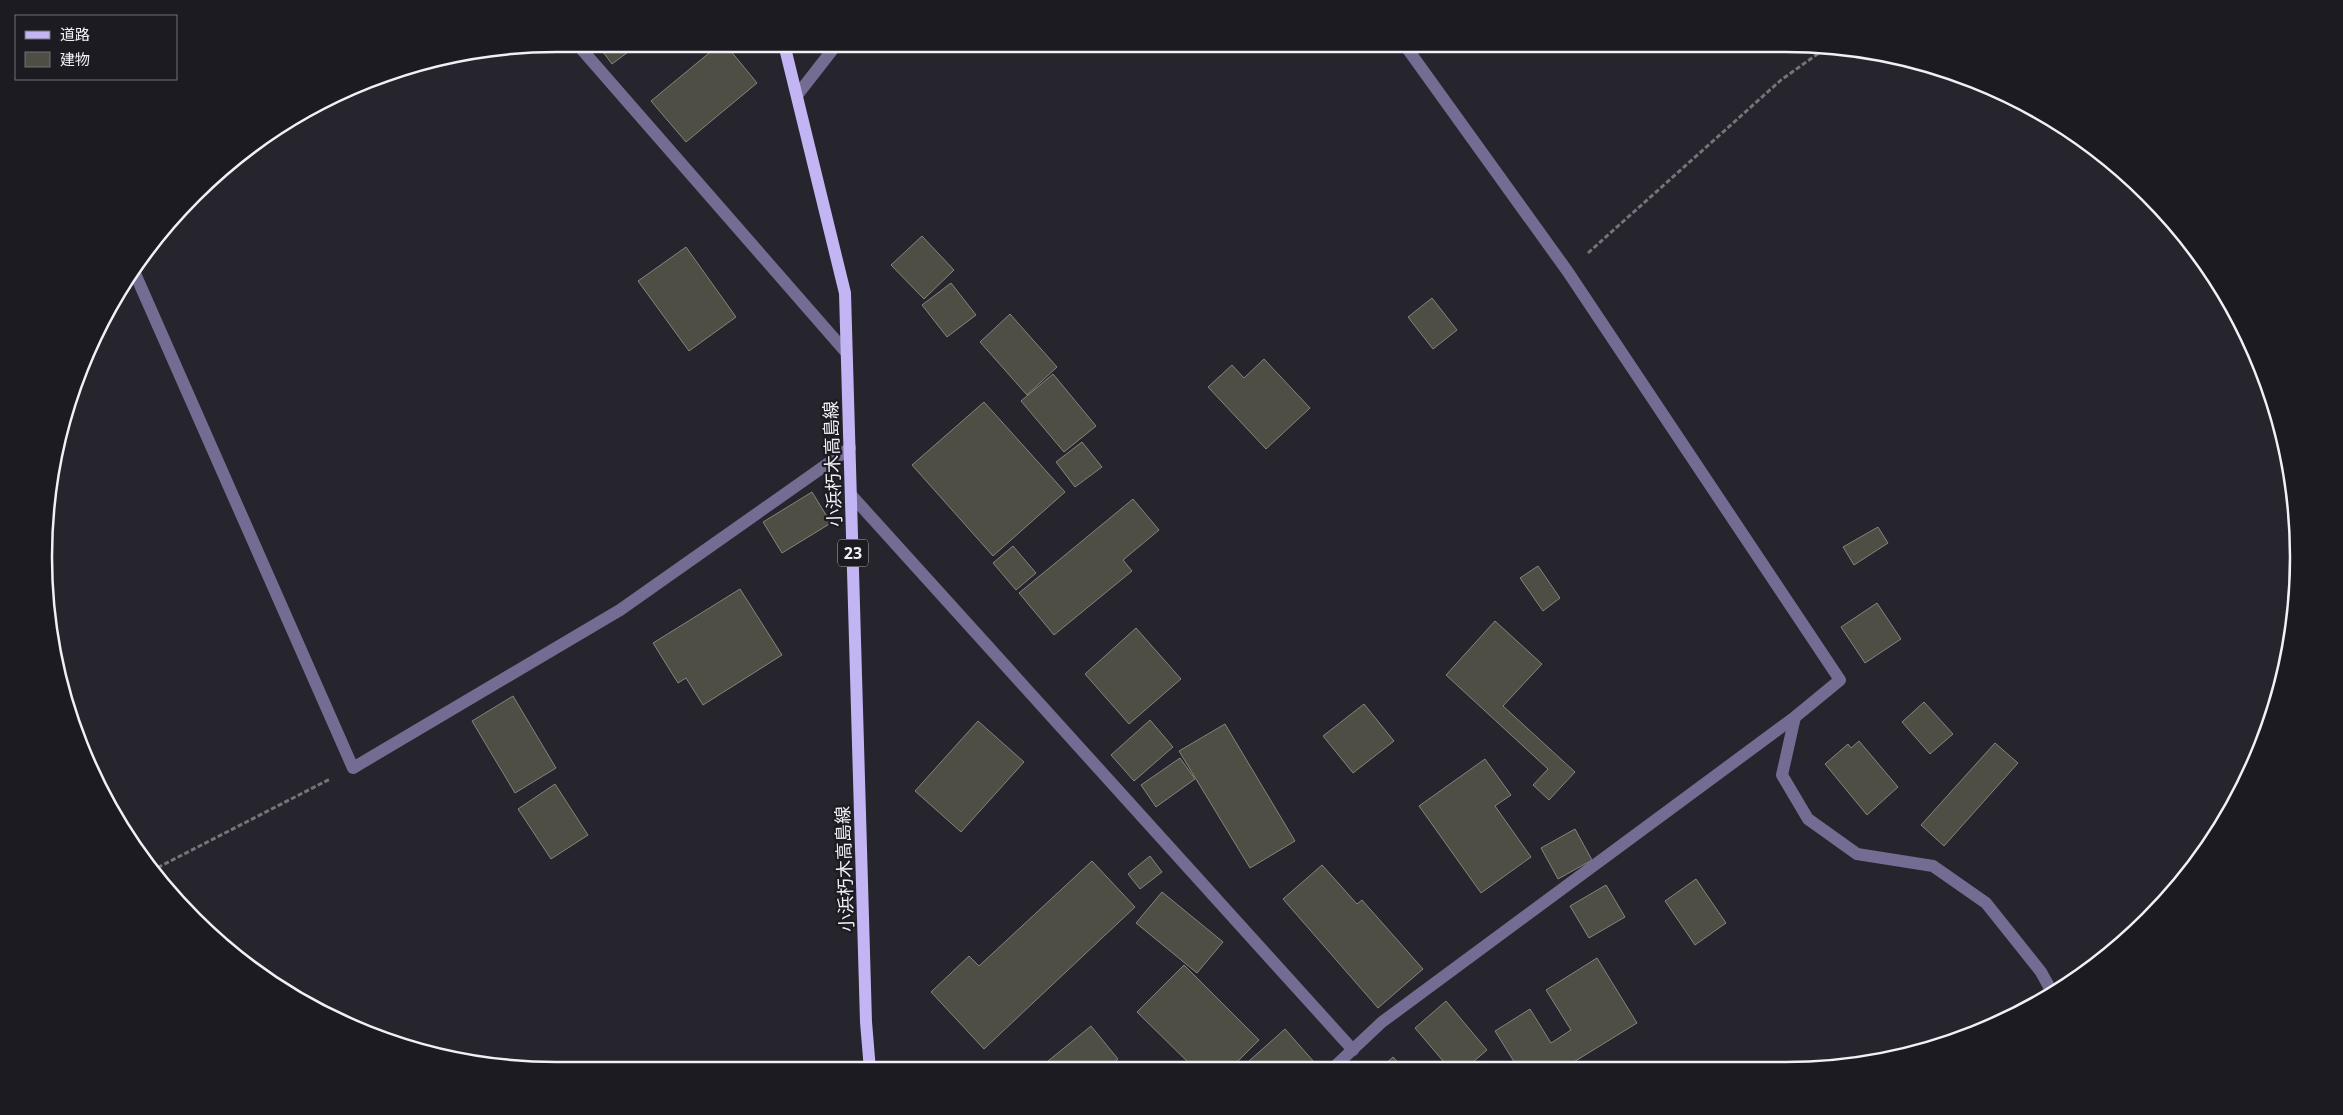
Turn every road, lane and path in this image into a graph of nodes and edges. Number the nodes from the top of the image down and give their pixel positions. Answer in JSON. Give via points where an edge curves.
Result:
{"nodes":[{"id":1,"x":584,"y":52,"type":"edge"},
{"id":2,"x":786,"y":52,"type":"edge"},
{"id":3,"x":831,"y":52,"type":"edge"},
{"id":4,"x":1410,"y":52,"type":"edge"},
{"id":5,"x":1818,"y":54,"type":"edge"},
{"id":6,"x":798,"y":94,"type":"junction"},
{"id":7,"x":1568,"y":272,"type":"junction"},
{"id":8,"x":137,"y":278,"type":"edge"},
{"id":9,"x":845,"y":351,"type":"junction"},
{"id":10,"x":850,"y":448,"type":"junction"},
{"id":11,"x":852,"y":496,"type":"junction"},
{"id":12,"x":1795,"y":717,"type":"junction"},
{"id":13,"x":353,"y":768,"type":"junction"},
{"id":14,"x":158,"y":867,"type":"edge"},
{"id":15,"x":2050,"y":988,"type":"edge"},
{"id":16,"x":1353,"y":1050,"type":"junction"},
{"id":17,"x":869,"y":1062,"type":"edge"},
{"id":18,"x":1340,"y":1062,"type":"edge"}],
"edges":[{"from":1,"to":9,"type":"street"},
{"from":2,"to":6,"type":"main road","name":"小浜朽木高島線","number":"23"},
{"from":3,"to":6,"type":"street"},
{"from":4,"to":7,"type":"street"},
{"from":5,"to":7,"type":"path","via":[[1781,80]]},
{"from":6,"to":9,"type":"main road","name":"小浜朽木高島線","number":"23","via":[[845,293]]},
{"from":7,"to":12,"type":"street","via":[[1840,680]]},
{"from":8,"to":13,"type":"street"},
{"from":9,"to":10,"type":"main road","name":"小浜朽木高島線","number":"23"},
{"from":10,"to":11,"type":"main road","name":"小浜朽木高島線","number":"23"},
{"from":10,"to":13,"type":"street","via":[[620,610]]},
{"from":11,"to":16,"type":"street"},
{"from":11,"to":17,"type":"main road","name":"小浜朽木高島線","number":"23"},
{"from":12,"to":15,"type":"street","via":[[1782,775],[1808,819],[1857,854],[1933,866],[1979,897],[2041,972]]},
{"from":12,"to":16,"type":"street","via":[[1382,1022]]},
{"from":13,"to":14,"type":"path"},
{"from":16,"to":18,"type":"street"}]}
